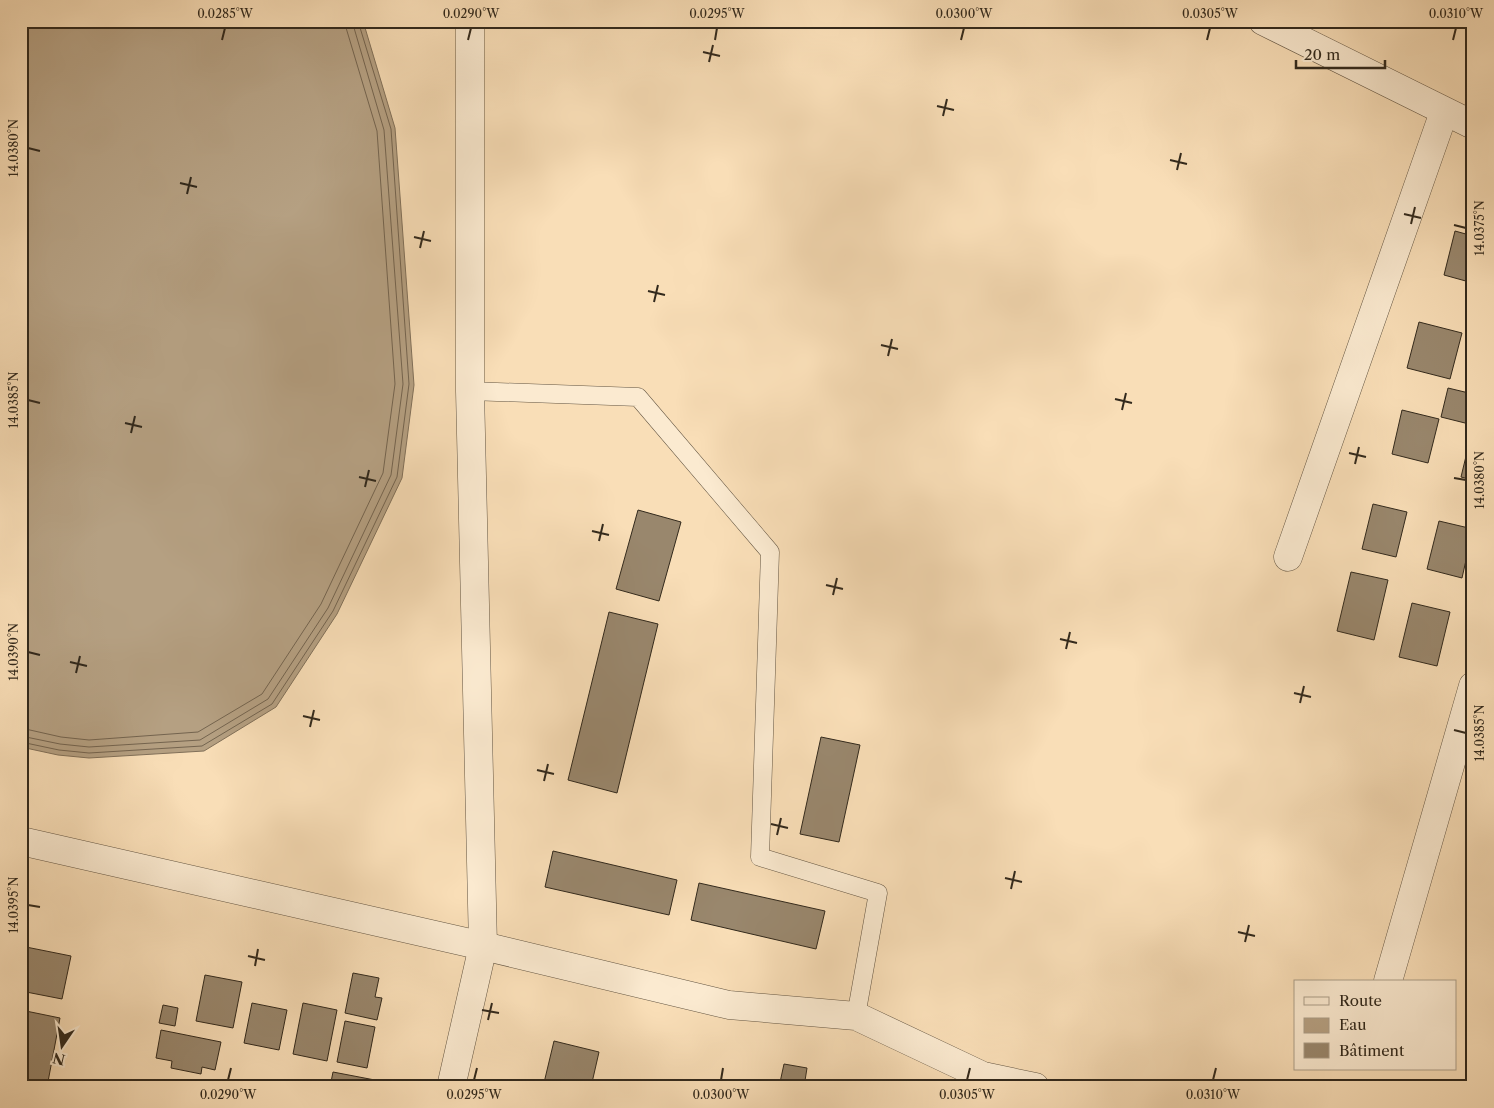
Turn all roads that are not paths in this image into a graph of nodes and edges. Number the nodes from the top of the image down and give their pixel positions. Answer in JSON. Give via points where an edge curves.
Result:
{"nodes":[{"id":1,"x":470,"y":21,"type":"edge"},
{"id":2,"x":1263,"y":21,"type":"edge"},
{"id":3,"x":1444,"y":112,"type":"junction"},
{"id":4,"x":1473,"y":125,"type":"edge"},
{"id":5,"x":470,"y":391,"type":"junction"},
{"id":6,"x":1288,"y":557,"type":"dead end"},
{"id":7,"x":1473,"y":686,"type":"edge"},
{"id":8,"x":21,"y":841,"type":"edge"},
{"id":9,"x":483,"y":946,"type":"junction"},
{"id":10,"x":1388,"y":980,"type":"edge"},
{"id":11,"x":856,"y":1016,"type":"junction"},
{"id":12,"x":981,"y":1081,"type":"edge"},
{"id":13,"x":451,"y":1087,"type":"edge"},
{"id":14,"x":1035,"y":1087,"type":"edge"}],
"edges":[{"from":1,"to":5,"type":"street"},
{"from":2,"to":3,"type":"street"},
{"from":3,"to":4,"type":"street"},
{"from":3,"to":6,"type":"street"},
{"from":5,"to":9,"type":"street"},
{"from":5,"to":11,"type":"lane","via":[[638,397],[770,552],[760,857],[878,893]]},
{"from":7,"to":10,"type":"street"},
{"from":8,"to":9,"type":"street"},
{"from":9,"to":11,"type":"street","via":[[728,1006]]},
{"from":9,"to":13,"type":"street"},
{"from":11,"to":12,"type":"street"},
{"from":12,"to":14,"type":"street"}]}
